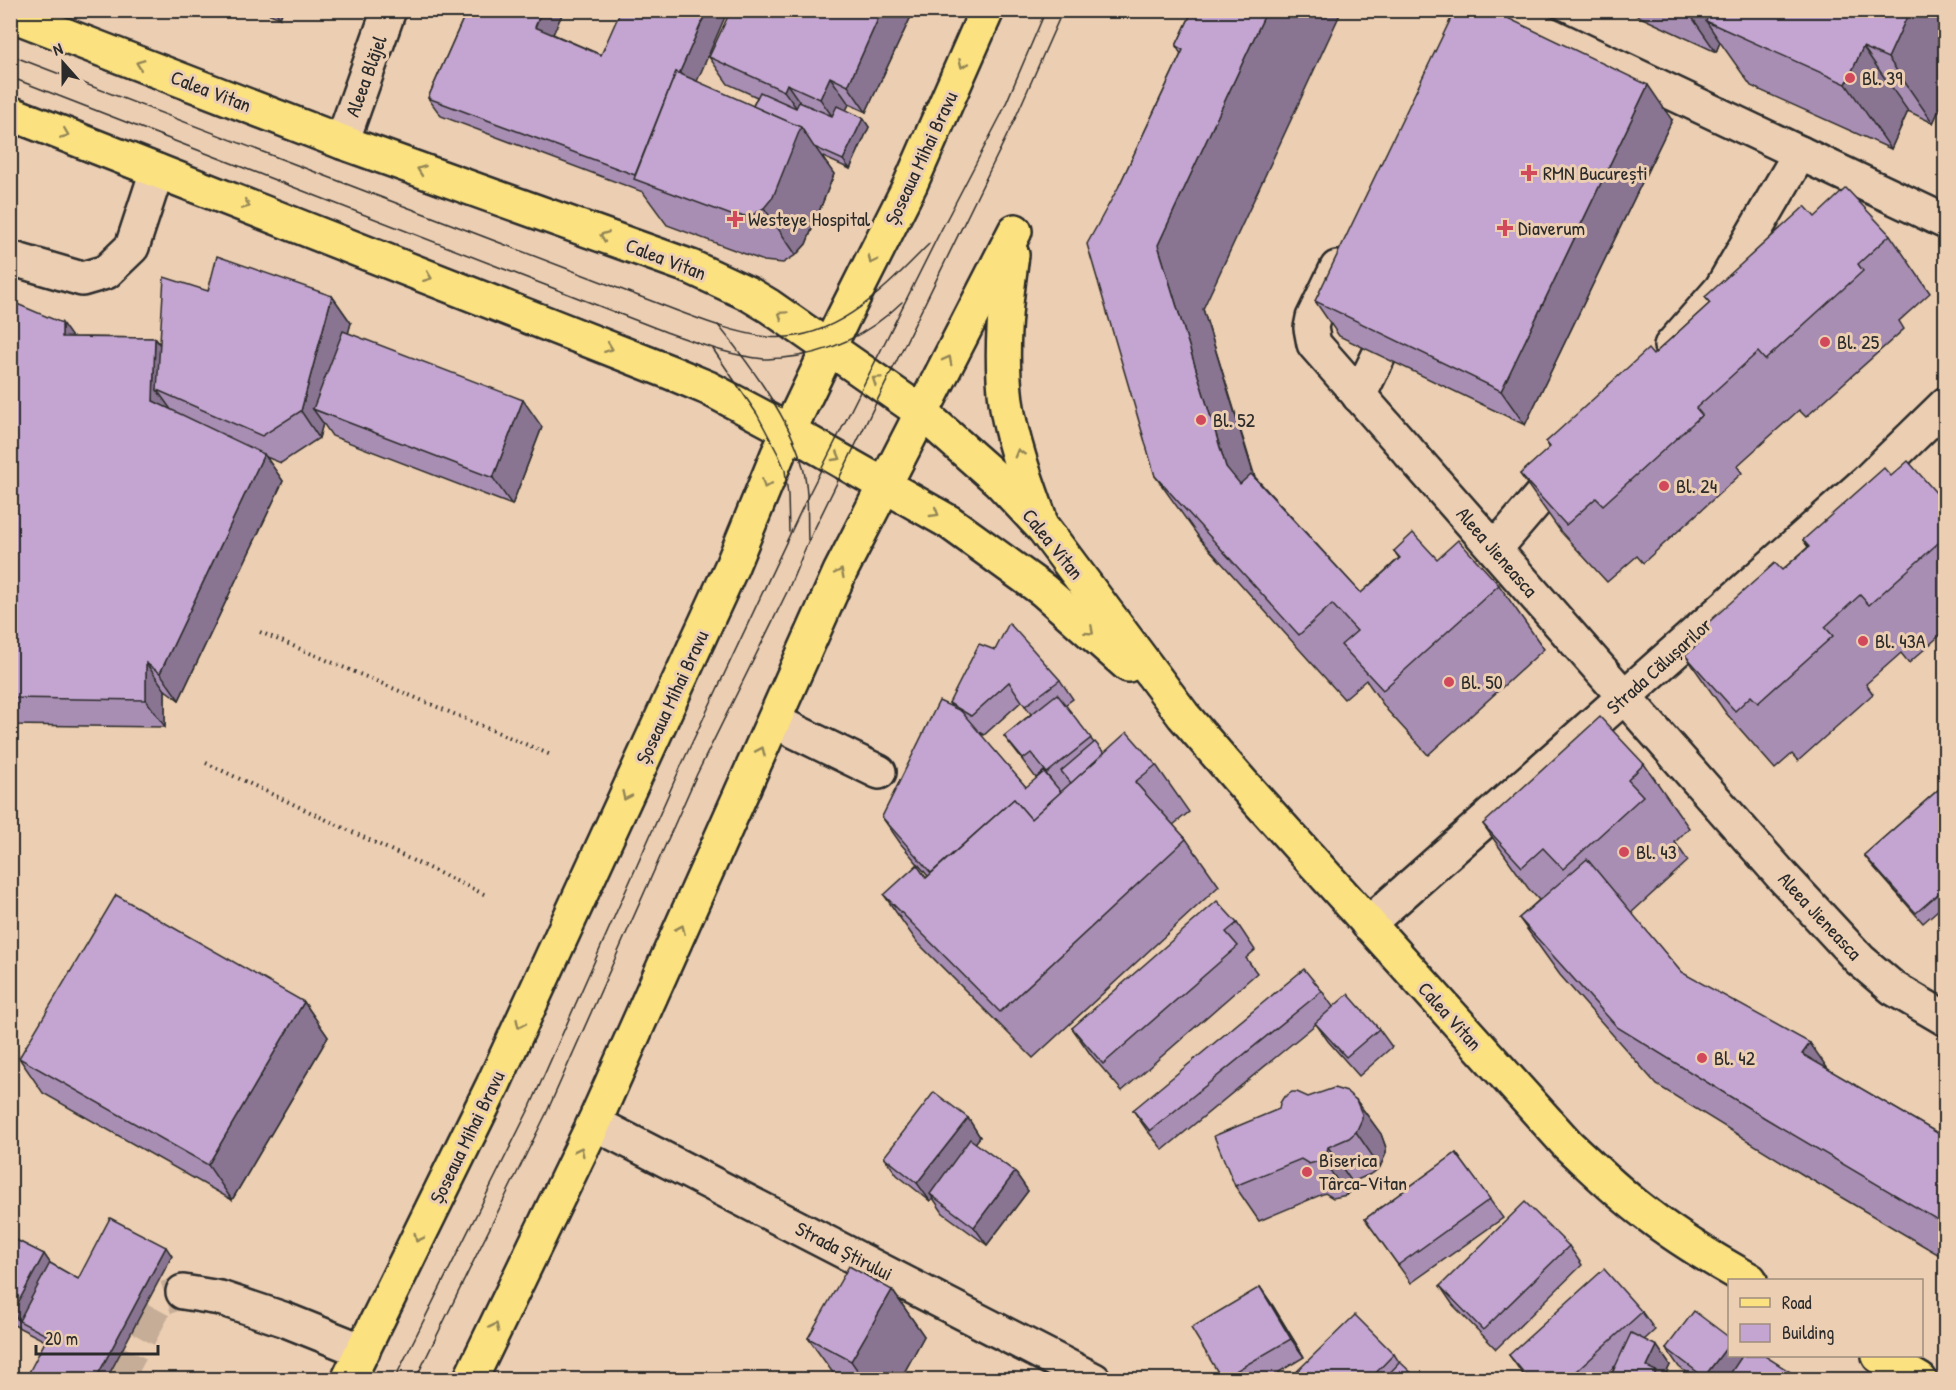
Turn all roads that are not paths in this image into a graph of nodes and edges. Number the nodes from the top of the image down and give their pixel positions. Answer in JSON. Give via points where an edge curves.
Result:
{"nodes":[{"id":1,"x":389,"y":10,"type":"edge"},
{"id":2,"x":987,"y":10,"type":"edge"},
{"id":3,"x":1497,"y":10,"type":"edge"},
{"id":4,"x":10,"y":14,"type":"edge"},
{"id":5,"x":10,"y":113,"type":"edge"},
{"id":6,"x":342,"y":142,"type":"junction"},
{"id":7,"x":1800,"y":153,"type":"junction"},
{"id":8,"x":158,"y":171,"type":"junction"},
{"id":9,"x":1946,"y":222,"type":"edge"},
{"id":10,"x":1348,"y":245,"type":"edge"},
{"id":11,"x":10,"y":258,"type":"edge"},
{"id":12,"x":830,"y":349,"type":"junction"},
{"id":13,"x":1379,"y":355,"type":"edge"},
{"id":14,"x":1651,"y":369,"type":"edge"},
{"id":15,"x":1359,"y":396,"type":"junction"},
{"id":16,"x":1946,"y":404,"type":"edge"},
{"id":17,"x":921,"y":412,"type":"junction"},
{"id":18,"x":789,"y":431,"type":"junction"},
{"id":19,"x":1588,"y":441,"type":"edge"},
{"id":20,"x":884,"y":483,"type":"junction"},
{"id":21,"x":1044,"y":529,"type":"junction"},
{"id":22,"x":1495,"y":549,"type":"junction"},
{"id":23,"x":1624,"y":697,"type":"junction"},
{"id":24,"x":1183,"y":715,"type":"junction"},
{"id":25,"x":774,"y":721,"type":"junction"},
{"id":26,"x":879,"y":772,"type":"dead end"},
{"id":27,"x":1368,"y":924,"type":"junction"},
{"id":28,"x":1946,"y":1019,"type":"edge"},
{"id":29,"x":594,"y":1123,"type":"junction"},
{"id":30,"x":1746,"y":1279,"type":"edge"},
{"id":31,"x":183,"y":1292,"type":"tunnel mouth"},
{"id":32,"x":1881,"y":1357,"type":"edge"},
{"id":33,"x":355,"y":1365,"type":"edge"},
{"id":34,"x":470,"y":1380,"type":"edge"},
{"id":35,"x":1094,"y":1380,"type":"edge"},
{"id":36,"x":1920,"y":1380,"type":"edge"}],
"edges":[{"from":1,"to":6,"type":"street","name":"Aleea Blăjel"},
{"from":2,"to":12,"type":"main road","name":"Șoseaua Mihai Bravu","one_way":true,"via":[[910,185]]},
{"from":3,"to":7,"type":"street","via":[[1532,40]]},
{"from":6,"to":4,"type":"main road","name":"Calea Vitan","one_way":true},
{"from":5,"to":8,"type":"main road","name":"Calea Vitan","one_way":true},
{"from":12,"to":6,"type":"main road","name":"Calea Vitan","one_way":true,"via":[[749,294],[691,267]]},
{"from":7,"to":9,"type":"street"},
{"from":7,"to":14,"type":"street","via":[[1721,289]]},
{"from":8,"to":11,"type":"street","via":[[132,247],[106,272],[82,279]]},
{"from":8,"to":18,"type":"main road","name":"Calea Vitan","one_way":true,"via":[[672,373]]},
{"from":10,"to":15,"type":"street","name":"Aleea Jieneasca","via":[[1311,328],[1314,344]]},
{"from":17,"to":12,"type":"main road","name":"Calea Vitan","one_way":true},
{"from":12,"to":18,"type":"main road","name":"Șoseaua Mihai Bravu"},
{"from":13,"to":15,"type":"street"},
{"from":15,"to":22,"type":"street","name":"Aleea Jieneasca"},
{"from":16,"to":23,"type":"street","name":"Strada Călușarilor","via":[[1866,482]]},
{"from":17,"to":20,"type":"main road"},
{"from":17,"to":21,"type":"main road","name":"Calea Vitan","via":[[992,475]]},
{"from":17,"to":21,"type":"main road","via":[[1015,231],[1005,303],[1006,403]]},
{"from":18,"to":20,"type":"main road","name":"Calea Vitan","one_way":true},
{"from":18,"to":33,"type":"main road","name":"Șoseaua Mihai Bravu","one_way":true,"via":[[732,566],[493,1085]]},
{"from":19,"to":22,"type":"street"},
{"from":20,"to":24,"type":"main road","name":"Calea Vitan","one_way":true,"via":[[949,522],[1043,590]]},
{"from":25,"to":20,"type":"main road","one_way":true},
{"from":21,"to":24,"type":"main road","name":"Calea Vitan"},
{"from":22,"to":23,"type":"street","name":"Aleea Jieneasca"},
{"from":23,"to":27,"type":"street","name":"Strada Călușarilor"},
{"from":23,"to":28,"type":"street","name":"Aleea Jieneasca","via":[[1860,960],[1893,988]]},
{"from":24,"to":27,"type":"main road","name":"Calea Vitan"},
{"from":25,"to":26,"type":"street"},
{"from":29,"to":25,"type":"main road","one_way":true},
{"from":27,"to":30,"type":"main road","name":"Calea Vitan","via":[[1576,1153],[1646,1214]]},
{"from":34,"to":29,"type":"main road","one_way":true},
{"from":29,"to":35,"type":"street","name":"Strada Știrului"},
{"from":31,"to":33,"type":"street","via":[[220,1298],[283,1318]]},
{"from":32,"to":36,"type":"main road"}]}
